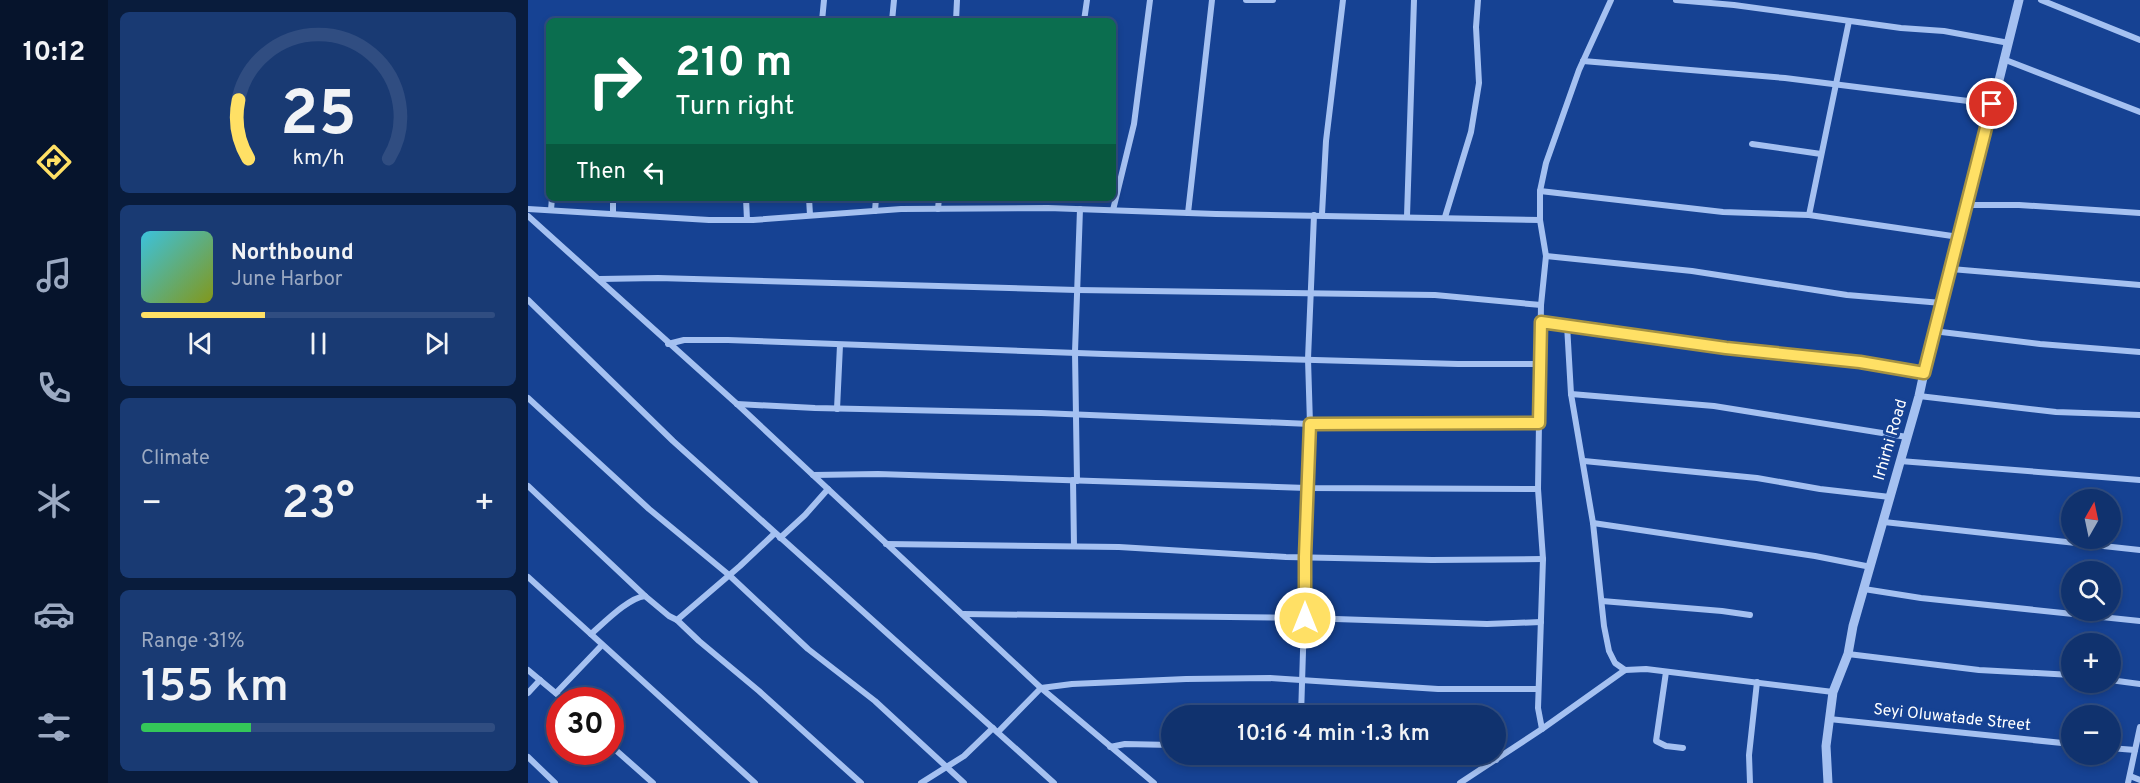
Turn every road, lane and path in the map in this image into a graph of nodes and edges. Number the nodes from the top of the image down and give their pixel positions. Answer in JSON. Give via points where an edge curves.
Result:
{"nodes":[{"id":1,"x":824,"y":0,"type":"edge"},
{"id":2,"x":894,"y":0,"type":"edge"},
{"id":3,"x":957,"y":0,"type":"edge"},
{"id":4,"x":1087,"y":0,"type":"edge"},
{"id":5,"x":1149,"y":0,"type":"edge"},
{"id":6,"x":1212,"y":0,"type":"edge"},
{"id":7,"x":1246,"y":0,"type":"edge"},
{"id":8,"x":1273,"y":0,"type":"edge"},
{"id":9,"x":1343,"y":0,"type":"edge"},
{"id":10,"x":1414,"y":0,"type":"edge"},
{"id":11,"x":1478,"y":0,"type":"edge"},
{"id":12,"x":1611,"y":0,"type":"edge"},
{"id":13,"x":1676,"y":0,"type":"edge"},
{"id":14,"x":2019,"y":0,"type":"edge"},
{"id":15,"x":2041,"y":0,"type":"edge"},
{"id":16,"x":822,"y":18,"type":"edge"},
{"id":17,"x":892,"y":18,"type":"edge"},
{"id":18,"x":956,"y":18,"type":"edge"},
{"id":19,"x":1084,"y":18,"type":"edge"},
{"id":20,"x":1849,"y":21,"type":"junction"},
{"id":21,"x":2140,"y":40,"type":"edge"},
{"id":22,"x":2009,"y":43,"type":"junction"},
{"id":23,"x":2003,"y":59,"type":"junction"},
{"id":24,"x":1583,"y":61,"type":"junction"},
{"id":25,"x":1835,"y":84,"type":"junction"},
{"id":26,"x":1992,"y":104,"type":"junction"},
{"id":27,"x":2140,"y":112,"type":"edge"},
{"id":28,"x":1752,"y":144,"type":"dead end"},
{"id":29,"x":1821,"y":154,"type":"junction"},
{"id":30,"x":1540,"y":191,"type":"junction"},
{"id":31,"x":1116,"y":198,"type":"edge"},
{"id":32,"x":552,"y":201,"type":"edge"},
{"id":33,"x":613,"y":201,"type":"edge"},
{"id":34,"x":746,"y":201,"type":"edge"},
{"id":35,"x":809,"y":201,"type":"edge"},
{"id":36,"x":876,"y":201,"type":"edge"},
{"id":37,"x":939,"y":201,"type":"edge"},
{"id":38,"x":1115,"y":201,"type":"edge"},
{"id":39,"x":1968,"y":205,"type":"junction"},
{"id":40,"x":528,"y":209,"type":"edge"},
{"id":41,"x":938,"y":209,"type":"junction"},
{"id":42,"x":1080,"y":209,"type":"junction"},
{"id":43,"x":551,"y":210,"type":"junction"},
{"id":44,"x":1113,"y":210,"type":"junction"},
{"id":45,"x":875,"y":211,"type":"junction"},
{"id":46,"x":1188,"y":213,"type":"junction"},
{"id":47,"x":2140,"y":213,"type":"edge"},
{"id":48,"x":612,"y":214,"type":"junction"},
{"id":49,"x":1322,"y":214,"type":"junction"},
{"id":50,"x":810,"y":215,"type":"junction"},
{"id":51,"x":1314,"y":215,"type":"junction"},
{"id":52,"x":1809,"y":215,"type":"junction"},
{"id":53,"x":528,"y":216,"type":"edge"},
{"id":54,"x":1407,"y":216,"type":"junction"},
{"id":55,"x":1445,"y":217,"type":"junction"},
{"id":56,"x":747,"y":220,"type":"junction"},
{"id":57,"x":1540,"y":220,"type":"junction"},
{"id":58,"x":1959,"y":237,"type":"junction"},
{"id":59,"x":1546,"y":256,"type":"junction"},
{"id":60,"x":1951,"y":269,"type":"junction"},
{"id":61,"x":600,"y":279,"type":"junction"},
{"id":62,"x":2140,"y":285,"type":"edge"},
{"id":63,"x":1077,"y":290,"type":"junction"},
{"id":64,"x":1311,"y":292,"type":"junction"},
{"id":65,"x":528,"y":300,"type":"edge"},
{"id":66,"x":1942,"y":303,"type":"junction"},
{"id":67,"x":1541,"y":304,"type":"junction"},
{"id":68,"x":1541,"y":322,"type":"junction"},
{"id":69,"x":1567,"y":325,"type":"junction"},
{"id":70,"x":1933,"y":331,"type":"junction"},
{"id":71,"x":668,"y":344,"type":"junction"},
{"id":72,"x":840,"y":345,"type":"junction"},
{"id":73,"x":1075,"y":352,"type":"junction"},
{"id":74,"x":2140,"y":352,"type":"edge"},
{"id":75,"x":1308,"y":359,"type":"junction"},
{"id":76,"x":1540,"y":364,"type":"junction"},
{"id":77,"x":1924,"y":373,"type":"junction"},
{"id":78,"x":1572,"y":394,"type":"junction"},
{"id":79,"x":1918,"y":396,"type":"junction"},
{"id":80,"x":528,"y":398,"type":"edge"},
{"id":81,"x":737,"y":404,"type":"junction"},
{"id":82,"x":837,"y":409,"type":"junction"},
{"id":83,"x":1076,"y":415,"type":"junction"},
{"id":84,"x":2140,"y":415,"type":"edge"},
{"id":85,"x":1539,"y":423,"type":"junction"},
{"id":86,"x":1310,"y":424,"type":"junction"},
{"id":87,"x":1907,"y":437,"type":"junction"},
{"id":88,"x":1584,"y":461,"type":"junction"},
{"id":89,"x":1900,"y":461,"type":"junction"},
{"id":90,"x":813,"y":475,"type":"junction"},
{"id":91,"x":1075,"y":480,"type":"junction"},
{"id":92,"x":2140,"y":480,"type":"edge"},
{"id":93,"x":528,"y":486,"type":"edge"},
{"id":94,"x":1306,"y":488,"type":"junction"},
{"id":95,"x":828,"y":489,"type":"junction"},
{"id":96,"x":1538,"y":489,"type":"junction"},
{"id":97,"x":1890,"y":497,"type":"junction"},
{"id":98,"x":1884,"y":522,"type":"junction"},
{"id":99,"x":1593,"y":523,"type":"junction"},
{"id":100,"x":777,"y":536,"type":"junction"},
{"id":101,"x":885,"y":544,"type":"junction"},
{"id":102,"x":1074,"y":546,"type":"junction"},
{"id":103,"x":2140,"y":550,"type":"edge"},
{"id":104,"x":1305,"y":557,"type":"junction"},
{"id":105,"x":1544,"y":559,"type":"junction"},
{"id":106,"x":1871,"y":567,"type":"junction"},
{"id":107,"x":729,"y":575,"type":"junction"},
{"id":108,"x":528,"y":578,"type":"edge"},
{"id":109,"x":1864,"y":589,"type":"junction"},
{"id":110,"x":645,"y":596,"type":"junction"},
{"id":111,"x":1602,"y":602,"type":"junction"},
{"id":112,"x":963,"y":614,"type":"junction"},
{"id":113,"x":1749,"y":615,"type":"dead end"},
{"id":114,"x":1305,"y":618,"type":"junction"},
{"id":115,"x":677,"y":620,"type":"junction"},
{"id":116,"x":2140,"y":621,"type":"edge"},
{"id":117,"x":1541,"y":622,"type":"junction"},
{"id":118,"x":591,"y":634,"type":"junction"},
{"id":119,"x":602,"y":645,"type":"junction"},
{"id":120,"x":1848,"y":654,"type":"junction"},
{"id":121,"x":528,"y":670,"type":"edge"},
{"id":122,"x":1625,"y":670,"type":"junction"},
{"id":123,"x":1666,"y":672,"type":"junction"},
{"id":124,"x":2061,"y":674,"type":"edge"},
{"id":125,"x":540,"y":680,"type":"junction"},
{"id":126,"x":1304,"y":680,"type":"junction"},
{"id":127,"x":2121,"y":681,"type":"edge"},
{"id":128,"x":1756,"y":682,"type":"junction"},
{"id":129,"x":2140,"y":684,"type":"edge"},
{"id":130,"x":549,"y":687,"type":"edge"},
{"id":131,"x":562,"y":687,"type":"edge"},
{"id":132,"x":1041,"y":688,"type":"junction"},
{"id":133,"x":1538,"y":689,"type":"junction"},
{"id":134,"x":1833,"y":692,"type":"junction"},
{"id":135,"x":528,"y":693,"type":"edge"},
{"id":136,"x":1302,"y":705,"type":"edge"},
{"id":137,"x":1829,"y":719,"type":"junction"},
{"id":138,"x":2140,"y":728,"type":"edge"},
{"id":139,"x":1542,"y":729,"type":"junction"},
{"id":140,"x":995,"y":730,"type":"junction"},
{"id":141,"x":2061,"y":743,"type":"edge"},
{"id":142,"x":1161,"y":745,"type":"edge"},
{"id":143,"x":1110,"y":747,"type":"junction"},
{"id":144,"x":1683,"y":748,"type":"dead end"},
{"id":145,"x":2121,"y":749,"type":"edge"},
{"id":146,"x":2135,"y":750,"type":"junction"},
{"id":147,"x":1506,"y":753,"type":"edge"},
{"id":148,"x":624,"y":757,"type":"edge"},
{"id":149,"x":528,"y":758,"type":"edge"},
{"id":150,"x":1488,"y":765,"type":"edge"},
{"id":151,"x":946,"y":767,"type":"junction"},
{"id":152,"x":2129,"y":780,"type":"edge"},
{"id":153,"x":2140,"y":780,"type":"edge"},
{"id":154,"x":555,"y":783,"type":"edge"},
{"id":155,"x":653,"y":783,"type":"edge"},
{"id":156,"x":755,"y":783,"type":"edge"},
{"id":157,"x":861,"y":783,"type":"edge"},
{"id":158,"x":921,"y":783,"type":"edge"},
{"id":159,"x":963,"y":783,"type":"edge"},
{"id":160,"x":1054,"y":783,"type":"edge"},
{"id":161,"x":1154,"y":783,"type":"edge"},
{"id":162,"x":1460,"y":783,"type":"edge"},
{"id":163,"x":1750,"y":783,"type":"edge"},
{"id":164,"x":1828,"y":783,"type":"edge"}],
"edges":[{"from":1,"to":16,"type":"street"},
{"from":2,"to":17,"type":"street"},
{"from":3,"to":18,"type":"street"},
{"from":4,"to":19,"type":"street"},
{"from":5,"to":31,"type":"street","via":[[1134,124]]},
{"from":6,"to":46,"type":"street"},
{"from":7,"to":8,"type":"street"},
{"from":9,"to":49,"type":"street","via":[[1326,141]]},
{"from":10,"to":54,"type":"street"},
{"from":11,"to":55,"type":"street","via":[[1479,83],[1471,132]]},
{"from":12,"to":24,"type":"street"},
{"from":13,"to":20,"type":"street"},
{"from":14,"to":22,"type":"street","name":"Irhirhi Road"},
{"from":15,"to":21,"type":"street"},
{"from":20,"to":22,"type":"street","via":[[1944,31]]},
{"from":20,"to":25,"type":"street"},
{"from":22,"to":23,"type":"street","name":"Irhirhi Road"},
{"from":23,"to":26,"type":"street","name":"Irhirhi Road"},
{"from":23,"to":27,"type":"street"},
{"from":24,"to":25,"type":"street"},
{"from":24,"to":30,"type":"street","via":[[1559,123]]},
{"from":25,"to":26,"type":"street"},
{"from":25,"to":29,"type":"street"},
{"from":26,"to":39,"type":"street","name":"Irhirhi Road"},
{"from":28,"to":29,"type":"street"},
{"from":29,"to":52,"type":"street"},
{"from":30,"to":52,"type":"street","via":[[1723,212]]},
{"from":30,"to":57,"type":"street"},
{"from":32,"to":43,"type":"street"},
{"from":33,"to":48,"type":"street"},
{"from":34,"to":56,"type":"street"},
{"from":35,"to":50,"type":"street"},
{"from":36,"to":45,"type":"street"},
{"from":37,"to":41,"type":"street"},
{"from":38,"to":44,"type":"street"},
{"from":39,"to":47,"type":"street"},
{"from":39,"to":58,"type":"street","name":"Irhirhi Road"},
{"from":40,"to":43,"type":"street"},
{"from":41,"to":42,"type":"street"},
{"from":41,"to":45,"type":"street"},
{"from":42,"to":44,"type":"street"},
{"from":42,"to":63,"type":"street"},
{"from":43,"to":48,"type":"street"},
{"from":44,"to":46,"type":"street"},
{"from":45,"to":50,"type":"street"},
{"from":46,"to":51,"type":"street"},
{"from":48,"to":56,"type":"street"},
{"from":49,"to":51,"type":"street"},
{"from":49,"to":54,"type":"street"},
{"from":50,"to":56,"type":"street"},
{"from":51,"to":64,"type":"street"},
{"from":52,"to":58,"type":"street"},
{"from":53,"to":61,"type":"street"},
{"from":54,"to":55,"type":"street"},
{"from":55,"to":57,"type":"street"},
{"from":57,"to":59,"type":"street"},
{"from":58,"to":60,"type":"street","name":"Irhirhi Road"},
{"from":59,"to":66,"type":"street","via":[[1692,271],[1847,295]]},
{"from":59,"to":67,"type":"street"},
{"from":60,"to":62,"type":"street"},
{"from":60,"to":66,"type":"street","name":"Irhirhi Road"},
{"from":61,"to":63,"type":"street"},
{"from":61,"to":71,"type":"street"},
{"from":63,"to":64,"type":"street"},
{"from":63,"to":73,"type":"street"},
{"from":64,"to":67,"type":"street","via":[[1435,295]]},
{"from":64,"to":75,"type":"street"},
{"from":65,"to":100,"type":"street"},
{"from":66,"to":70,"type":"street","name":"Irhirhi Road"},
{"from":67,"to":68,"type":"street"},
{"from":68,"to":69,"type":"street"},
{"from":68,"to":76,"type":"street"},
{"from":69,"to":77,"type":"street"},
{"from":69,"to":78,"type":"street"},
{"from":70,"to":74,"type":"street","via":[[2040,345]]},
{"from":70,"to":77,"type":"street","name":"Irhirhi Road"},
{"from":71,"to":72,"type":"street","via":[[729,340]]},
{"from":71,"to":81,"type":"street"},
{"from":72,"to":73,"type":"street"},
{"from":72,"to":82,"type":"street"},
{"from":73,"to":75,"type":"street"},
{"from":73,"to":83,"type":"street"},
{"from":75,"to":76,"type":"street"},
{"from":75,"to":86,"type":"street"},
{"from":76,"to":85,"type":"street"},
{"from":77,"to":79,"type":"street","name":"Irhirhi Road"},
{"from":78,"to":87,"type":"street","via":[[1714,406]]},
{"from":78,"to":88,"type":"street"},
{"from":79,"to":84,"type":"street","via":[[2056,412]]},
{"from":79,"to":87,"type":"street","name":"Irhirhi Road"},
{"from":80,"to":107,"type":"street","via":[[649,509]]},
{"from":81,"to":82,"type":"street"},
{"from":81,"to":90,"type":"street"},
{"from":82,"to":83,"type":"street"},
{"from":83,"to":86,"type":"street"},
{"from":83,"to":91,"type":"street"},
{"from":85,"to":86,"type":"street"},
{"from":85,"to":96,"type":"street"},
{"from":86,"to":94,"type":"street"},
{"from":87,"to":89,"type":"street","name":"Irhirhi Road"},
{"from":88,"to":97,"type":"street","via":[[1757,478]]},
{"from":88,"to":99,"type":"street"},
{"from":89,"to":92,"type":"street"},
{"from":89,"to":97,"type":"street","name":"Irhirhi Road"},
{"from":90,"to":91,"type":"street"},
{"from":90,"to":95,"type":"street"},
{"from":91,"to":94,"type":"street"},
{"from":91,"to":102,"type":"street"},
{"from":93,"to":110,"type":"street"},
{"from":94,"to":96,"type":"street"},
{"from":94,"to":104,"type":"street"},
{"from":95,"to":100,"type":"street","via":[[805,515]]},
{"from":95,"to":101,"type":"street"},
{"from":96,"to":105,"type":"street"},
{"from":97,"to":98,"type":"street","name":"Irhirhi Road"},
{"from":98,"to":103,"type":"street"},
{"from":98,"to":106,"type":"street","name":"Irhirhi Road"},
{"from":99,"to":106,"type":"street"},
{"from":99,"to":111,"type":"street"},
{"from":100,"to":107,"type":"street"},
{"from":100,"to":140,"type":"street"},
{"from":101,"to":102,"type":"street"},
{"from":101,"to":112,"type":"street"},
{"from":102,"to":104,"type":"street"},
{"from":104,"to":105,"type":"street"},
{"from":104,"to":114,"type":"street"},
{"from":105,"to":117,"type":"street"},
{"from":106,"to":109,"type":"street","name":"Irhirhi Road"},
{"from":107,"to":115,"type":"street"},
{"from":107,"to":151,"type":"street","via":[[808,649],[875,701]]},
{"from":108,"to":118,"type":"street"},
{"from":109,"to":116,"type":"street"},
{"from":109,"to":120,"type":"street","name":"Irhirhi Road"},
{"from":110,"to":115,"type":"street"},
{"from":110,"to":118,"type":"street"},
{"from":111,"to":113,"type":"street"},
{"from":111,"to":122,"type":"street","via":[[1609,651],[1615,663]]},
{"from":112,"to":114,"type":"street"},
{"from":112,"to":132,"type":"street"},
{"from":114,"to":117,"type":"street"},
{"from":114,"to":126,"type":"street"},
{"from":115,"to":157,"type":"street"},
{"from":117,"to":133,"type":"street"},
{"from":118,"to":119,"type":"street"},
{"from":119,"to":131,"type":"street"},
{"from":119,"to":156,"type":"street"},
{"from":120,"to":124,"type":"street","via":[[1979,670]]},
{"from":120,"to":134,"type":"street","name":"Irhirhi Road"},
{"from":121,"to":125,"type":"street"},
{"from":122,"to":123,"type":"street"},
{"from":122,"to":139,"type":"street"},
{"from":123,"to":128,"type":"street"},
{"from":123,"to":144,"type":"street","via":[[1656,741]]},
{"from":125,"to":130,"type":"street"},
{"from":125,"to":135,"type":"street"},
{"from":126,"to":132,"type":"street","via":[[1186,679]]},
{"from":126,"to":133,"type":"street","via":[[1438,689]]},
{"from":126,"to":136,"type":"street"},
{"from":127,"to":129,"type":"street"},
{"from":128,"to":134,"type":"street"},
{"from":128,"to":163,"type":"street"},
{"from":132,"to":140,"type":"street"},
{"from":132,"to":143,"type":"street"},
{"from":133,"to":139,"type":"street"},
{"from":134,"to":137,"type":"street","name":"Irhirhi Road"},
{"from":137,"to":141,"type":"street","name":"Seyi Oluwatade Street"},
{"from":137,"to":164,"type":"street","name":"Irhirhi Road"},
{"from":138,"to":146,"type":"street"},
{"from":139,"to":147,"type":"street"},
{"from":140,"to":151,"type":"street"},
{"from":140,"to":160,"type":"street"},
{"from":142,"to":143,"type":"street"},
{"from":143,"to":161,"type":"street"},
{"from":145,"to":146,"type":"street"},
{"from":146,"to":152,"type":"street"},
{"from":148,"to":155,"type":"street"},
{"from":149,"to":154,"type":"street"},
{"from":150,"to":162,"type":"street"},
{"from":151,"to":158,"type":"street"},
{"from":151,"to":159,"type":"street"},
{"from":152,"to":153,"type":"street"}]}
